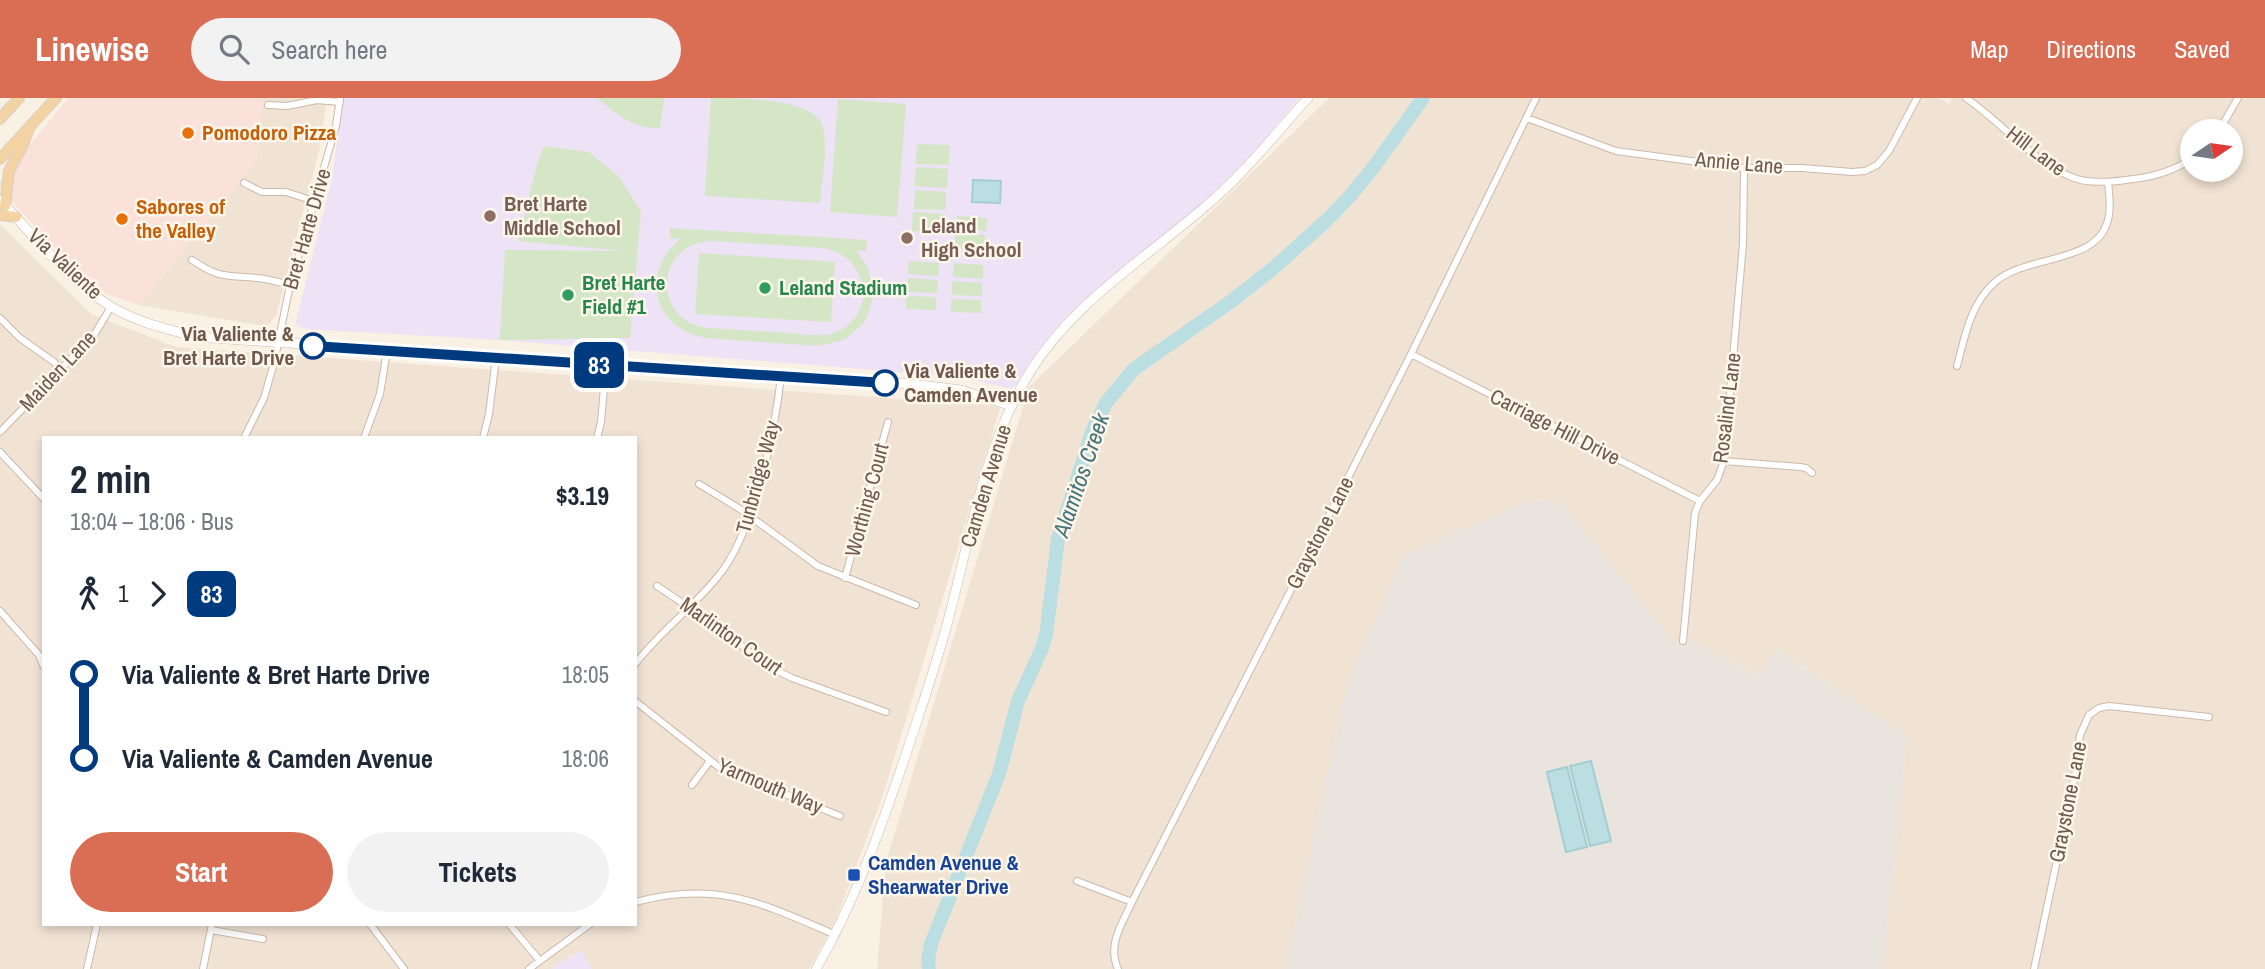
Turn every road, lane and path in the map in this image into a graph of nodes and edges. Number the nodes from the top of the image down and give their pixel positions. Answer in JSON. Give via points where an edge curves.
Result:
{"nodes":[{"id":1,"x":19,"y":98,"type":"edge"},
{"id":2,"x":56,"y":98,"type":"edge"},
{"id":3,"x":1308,"y":98,"type":"edge"},
{"id":4,"x":1536,"y":98,"type":"edge"},
{"id":5,"x":1917,"y":98,"type":"edge"},
{"id":6,"x":1966,"y":98,"type":"edge"},
{"id":7,"x":2238,"y":98,"type":"edge"},
{"id":8,"x":340,"y":100,"type":"edge"},
{"id":9,"x":268,"y":105,"type":"dead end"},
{"id":10,"x":1527,"y":118,"type":"junction"},
{"id":11,"x":0,"y":119,"type":"edge"},
{"id":12,"x":2226,"y":119,"type":"edge"},
{"id":13,"x":30,"y":126,"type":"junction"},
{"id":14,"x":0,"y":159,"type":"edge"},
{"id":15,"x":2180,"y":165,"type":"edge"},
{"id":16,"x":1744,"y":168,"type":"junction"},
{"id":17,"x":2108,"y":182,"type":"junction"},
{"id":18,"x":244,"y":183,"type":"dead end"},
{"id":19,"x":314,"y":201,"type":"junction"},
{"id":20,"x":2,"y":207,"type":"edge"},
{"id":21,"x":16,"y":217,"type":"joint"},
{"id":22,"x":192,"y":260,"type":"dead end"},
{"id":23,"x":290,"y":285,"type":"junction"},
{"id":24,"x":111,"y":307,"type":"junction"},
{"id":25,"x":0,"y":318,"type":"edge"},
{"id":26,"x":279,"y":344,"type":"junction"},
{"id":27,"x":387,"y":351,"type":"junction"},
{"id":28,"x":1411,"y":354,"type":"junction"},
{"id":29,"x":496,"y":358,"type":"junction"},
{"id":30,"x":606,"y":365,"type":"junction"},
{"id":31,"x":1957,"y":366,"type":"dead end"},
{"id":32,"x":61,"y":371,"type":"junction"},
{"id":33,"x":781,"y":376,"type":"junction"},
{"id":34,"x":1012,"y":406,"type":"junction"},
{"id":35,"x":887,"y":422,"type":"dead end"},
{"id":36,"x":0,"y":432,"type":"edge"},
{"id":37,"x":245,"y":436,"type":"edge"},
{"id":38,"x":365,"y":436,"type":"edge"},
{"id":39,"x":484,"y":436,"type":"edge"},
{"id":40,"x":598,"y":436,"type":"edge"},
{"id":41,"x":0,"y":452,"type":"edge"},
{"id":42,"x":1724,"y":461,"type":"junction"},
{"id":43,"x":1812,"y":473,"type":"dead end"},
{"id":44,"x":699,"y":484,"type":"dead end"},
{"id":45,"x":42,"y":497,"type":"edge"},
{"id":46,"x":1700,"y":501,"type":"junction"},
{"id":47,"x":749,"y":516,"type":"junction"},
{"id":48,"x":845,"y":578,"type":"junction"},
{"id":49,"x":657,"y":586,"type":"dead end"},
{"id":50,"x":916,"y":605,"type":"dead end"},
{"id":51,"x":688,"y":608,"type":"junction"},
{"id":52,"x":0,"y":611,"type":"edge"},
{"id":53,"x":1684,"y":641,"type":"dead end"},
{"id":54,"x":42,"y":662,"type":"edge"},
{"id":55,"x":637,"y":662,"type":"edge"},
{"id":56,"x":637,"y":703,"type":"edge"},
{"id":57,"x":886,"y":712,"type":"dead end"},
{"id":58,"x":2209,"y":717,"type":"dead end"},
{"id":59,"x":710,"y":761,"type":"junction"},
{"id":60,"x":692,"y":785,"type":"dead end"},
{"id":61,"x":840,"y":816,"type":"dead end"},
{"id":62,"x":1077,"y":881,"type":"dead end"},
{"id":63,"x":637,"y":902,"type":"edge"},
{"id":64,"x":1132,"y":902,"type":"junction"},
{"id":65,"x":97,"y":926,"type":"edge"},
{"id":66,"x":372,"y":926,"type":"edge"},
{"id":67,"x":511,"y":926,"type":"edge"},
{"id":68,"x":587,"y":926,"type":"edge"},
{"id":69,"x":212,"y":927,"type":"edge"},
{"id":70,"x":836,"y":935,"type":"junction"},
{"id":71,"x":263,"y":939,"type":"dead end"},
{"id":72,"x":540,"y":961,"type":"junction"},
{"id":73,"x":88,"y":969,"type":"edge"},
{"id":74,"x":202,"y":969,"type":"edge"},
{"id":75,"x":404,"y":969,"type":"edge"},
{"id":76,"x":529,"y":969,"type":"edge"},
{"id":77,"x":816,"y":969,"type":"edge"},
{"id":78,"x":1118,"y":969,"type":"edge"},
{"id":79,"x":2034,"y":969,"type":"edge"}],
"edges":[{"from":1,"to":11,"type":"main road"},
{"from":2,"to":13,"type":"main road"},
{"from":3,"to":34,"type":"street","name":"Camden Avenue","via":[[1217,196],[1071,322],[1028,374]]},
{"from":4,"to":10,"type":"street","name":"Graystone Lane"},
{"from":5,"to":16,"type":"street","name":"Annie Lane","via":[[1877,165],[1852,172]]},
{"from":6,"to":17,"type":"street","name":"Hill Lane","via":[[2028,150],[2070,177]]},
{"from":7,"to":12,"type":"street"},
{"from":8,"to":9,"type":"street"},
{"from":8,"to":19,"type":"street","name":"Bret Harte Drive"},
{"from":10,"to":16,"type":"street","name":"Annie Lane","via":[[1615,150]]},
{"from":10,"to":28,"type":"street","name":"Graystone Lane"},
{"from":13,"to":14,"type":"main road"},
{"from":13,"to":20,"type":"main road","via":[[9,171]]},
{"from":15,"to":17,"type":"street","name":"Hill Lane","via":[[2143,178]]},
{"from":16,"to":42,"type":"street","name":"Rosalind Lane","via":[[1743,244]]},
{"from":17,"to":31,"type":"street","via":[[2109,214],[2097,240],[2081,250],[2009,272],[1993,283],[1969,319]]},
{"from":18,"to":19,"type":"street","via":[[262,192],[286,192]]},
{"from":19,"to":23,"type":"street","name":"Bret Harte Drive"},
{"from":20,"to":21,"type":"main road"},
{"from":21,"to":24,"type":"street","name":"Via Valiente","via":[[72,277]]},
{"from":22,"to":23,"type":"street","via":[[216,274]]},
{"from":23,"to":26,"type":"street","name":"Bret Harte Drive"},
{"from":24,"to":26,"type":"street","name":"Via Valiente","via":[[197,337]]},
{"from":24,"to":32,"type":"street","name":"Maiden Lane","via":[[94,335]]},
{"from":25,"to":32,"type":"street"},
{"from":26,"to":27,"type":"street","name":"Via Valiente"},
{"from":26,"to":37,"type":"street","name":"Bret Harte Drive","via":[[264,398]]},
{"from":27,"to":29,"type":"street","name":"Via Valiente"},
{"from":27,"to":38,"type":"street","via":[[380,394]]},
{"from":28,"to":46,"type":"street","name":"Carriage Hill Drive"},
{"from":28,"to":64,"type":"street","name":"Graystone Lane"},
{"from":29,"to":30,"type":"street","name":"Via Valiente"},
{"from":29,"to":39,"type":"street"},
{"from":30,"to":33,"type":"street","name":"Via Valiente"},
{"from":30,"to":40,"type":"street"},
{"from":32,"to":36,"type":"street","name":"Maiden Lane"},
{"from":33,"to":34,"type":"street","name":"Via Valiente","via":[[940,387]]},
{"from":33,"to":47,"type":"street","name":"Tunbridge Way"},
{"from":34,"to":70,"type":"street","name":"Camden Avenue","via":[[988,467],[918,722]]},
{"from":35,"to":48,"type":"street","name":"Worthing Court"},
{"from":41,"to":45,"type":"street"},
{"from":42,"to":43,"type":"street","via":[[1800,467]]},
{"from":42,"to":46,"type":"street","name":"Rosalind Lane","via":[[1711,490]]},
{"from":44,"to":47,"type":"street"},
{"from":46,"to":53,"type":"street","name":"Rosalind Lane","via":[[1695,513]]},
{"from":47,"to":48,"type":"street","via":[[818,566]]},
{"from":47,"to":51,"type":"street","name":"Tunbridge Way","via":[[722,570]]},
{"from":48,"to":50,"type":"street"},
{"from":49,"to":51,"type":"street","name":"Marlinton Court"},
{"from":51,"to":55,"type":"street","name":"Tunbridge Way"},
{"from":51,"to":57,"type":"street","name":"Marlinton Court","via":[[769,667]]},
{"from":52,"to":54,"type":"street"},
{"from":56,"to":59,"type":"street","name":"Yarmouth Way"},
{"from":58,"to":79,"type":"street","name":"Graystone Lane","via":[[2109,706],[2086,719]]},
{"from":59,"to":60,"type":"street"},
{"from":59,"to":61,"type":"street","name":"Yarmouth Way"},
{"from":62,"to":64,"type":"street"},
{"from":63,"to":70,"type":"street","via":[[676,893],[723,894]]},
{"from":64,"to":78,"type":"street","name":"Graystone Lane","via":[[1115,941],[1113,957]]},
{"from":65,"to":73,"type":"street"},
{"from":66,"to":75,"type":"street"},
{"from":67,"to":72,"type":"street"},
{"from":68,"to":72,"type":"street"},
{"from":69,"to":71,"type":"street"},
{"from":69,"to":74,"type":"street"},
{"from":70,"to":77,"type":"street","name":"Camden Avenue"},
{"from":72,"to":76,"type":"street"}]}
